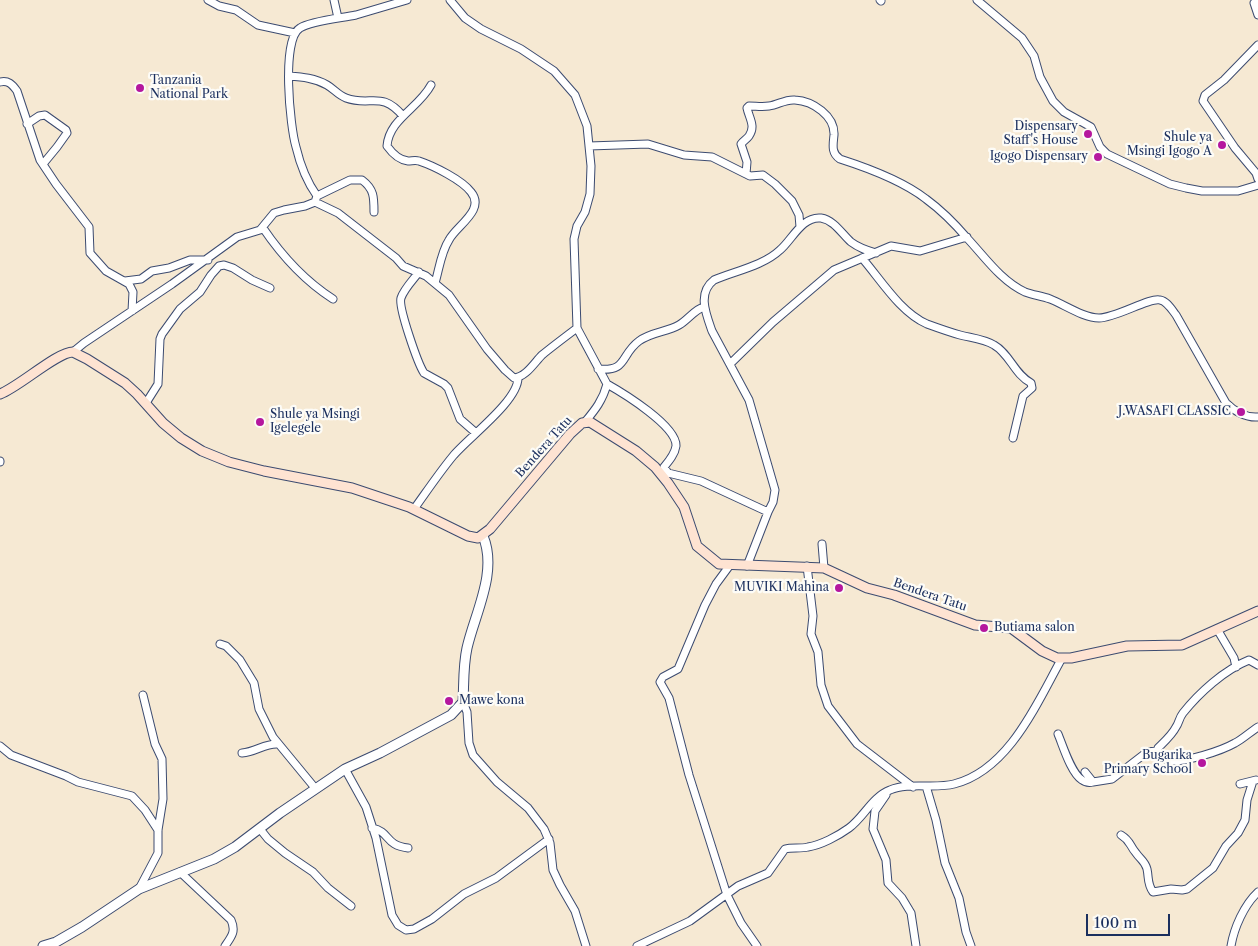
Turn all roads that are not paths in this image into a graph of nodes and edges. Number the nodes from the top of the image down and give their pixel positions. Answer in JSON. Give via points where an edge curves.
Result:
{"nodes":[{"id":1,"x":208,"y":0,"type":"edge"},
{"id":2,"x":334,"y":0,"type":"edge"},
{"id":3,"x":407,"y":0,"type":"edge"},
{"id":4,"x":450,"y":0,"type":"edge"},
{"id":5,"x":977,"y":0,"type":"edge"},
{"id":6,"x":1256,"y":0,"type":"edge"},
{"id":7,"x":1258,"y":15,"type":"edge"},
{"id":8,"x":338,"y":18,"type":"junction"},
{"id":9,"x":295,"y":33,"type":"junction"},
{"id":10,"x":1258,"y":45,"type":"edge"},
{"id":11,"x":289,"y":76,"type":"junction"},
{"id":12,"x":0,"y":82,"type":"edge"},
{"id":13,"x":430,"y":85,"type":"dead end"},
{"id":14,"x":403,"y":116,"type":"junction"},
{"id":15,"x":27,"y":124,"type":"junction"},
{"id":16,"x":589,"y":146,"type":"junction"},
{"id":17,"x":43,"y":164,"type":"junction"},
{"id":18,"x":746,"y":174,"type":"junction"},
{"id":19,"x":1258,"y":179,"type":"edge"},
{"id":20,"x":1258,"y":185,"type":"edge"},
{"id":21,"x":316,"y":199,"type":"junction"},
{"id":22,"x":374,"y":212,"type":"dead end"},
{"id":23,"x":800,"y":227,"type":"junction"},
{"id":24,"x":263,"y":228,"type":"junction"},
{"id":25,"x":967,"y":237,"type":"junction"},
{"id":26,"x":876,"y":253,"type":"junction"},
{"id":27,"x":862,"y":258,"type":"junction"},
{"id":28,"x":208,"y":260,"type":"junction"},
{"id":29,"x":419,"y":272,"type":"junction"},
{"id":30,"x":125,"y":280,"type":"junction"},
{"id":31,"x":435,"y":283,"type":"junction"},
{"id":32,"x":270,"y":288,"type":"dead end"},
{"id":33,"x":333,"y":299,"type":"dead end"},
{"id":34,"x":704,"y":306,"type":"junction"},
{"id":35,"x":132,"y":311,"type":"junction"},
{"id":36,"x":577,"y":328,"type":"junction"},
{"id":37,"x":73,"y":352,"type":"junction"},
{"id":38,"x":730,"y":364,"type":"junction"},
{"id":39,"x":598,"y":369,"type":"junction"},
{"id":40,"x":518,"y":378,"type":"junction"},
{"id":41,"x":607,"y":384,"type":"junction"},
{"id":42,"x":0,"y":394,"type":"edge"},
{"id":43,"x":146,"y":403,"type":"junction"},
{"id":44,"x":1258,"y":417,"type":"edge"},
{"id":45,"x":585,"y":422,"type":"junction"},
{"id":46,"x":476,"y":433,"type":"junction"},
{"id":47,"x":1013,"y":438,"type":"dead end"},
{"id":48,"x":665,"y":474,"type":"junction"},
{"id":49,"x":414,"y":509,"type":"junction"},
{"id":50,"x":768,"y":512,"type":"junction"},
{"id":51,"x":483,"y":536,"type":"junction"},
{"id":52,"x":822,"y":544,"type":"dead end"},
{"id":53,"x":730,"y":565,"type":"junction"},
{"id":54,"x":746,"y":566,"type":"junction"},
{"id":55,"x":807,"y":566,"type":"junction"},
{"id":56,"x":824,"y":568,"type":"junction"},
{"id":57,"x":1258,"y":611,"type":"edge"},
{"id":58,"x":1217,"y":629,"type":"junction"},
{"id":59,"x":220,"y":644,"type":"dead end"},
{"id":60,"x":1062,"y":658,"type":"junction"},
{"id":61,"x":1258,"y":665,"type":"edge"},
{"id":62,"x":1236,"y":667,"type":"junction"},
{"id":63,"x":143,"y":695,"type":"dead end"},
{"id":64,"x":463,"y":702,"type":"junction"},
{"id":65,"x":1258,"y":727,"type":"edge"},
{"id":66,"x":1058,"y":734,"type":"dead end"},
{"id":67,"x":278,"y":744,"type":"junction"},
{"id":68,"x":0,"y":746,"type":"edge"},
{"id":69,"x":1157,"y":751,"type":"junction"},
{"id":70,"x":242,"y":754,"type":"dead end"},
{"id":71,"x":345,"y":769,"type":"junction"},
{"id":72,"x":1084,"y":772,"type":"dead end"},
{"id":73,"x":1256,"y":780,"type":"edge"},
{"id":74,"x":1093,"y":782,"type":"junction"},
{"id":75,"x":1240,"y":784,"type":"dead end"},
{"id":76,"x":926,"y":786,"type":"junction"},
{"id":77,"x":913,"y":787,"type":"junction"},
{"id":78,"x":315,"y":788,"type":"junction"},
{"id":79,"x":891,"y":789,"type":"junction"},
{"id":80,"x":372,"y":828,"type":"junction"},
{"id":81,"x":260,"y":829,"type":"junction"},
{"id":82,"x":158,"y":830,"type":"junction"},
{"id":83,"x":1120,"y":835,"type":"dead end"},
{"id":84,"x":549,"y":839,"type":"junction"},
{"id":85,"x":408,"y":848,"type":"dead end"},
{"id":86,"x":180,"y":872,"type":"junction"},
{"id":87,"x":139,"y":889,"type":"junction"},
{"id":88,"x":1258,"y":892,"type":"edge"},
{"id":89,"x":727,"y":895,"type":"junction"},
{"id":90,"x":350,"y":906,"type":"dead end"},
{"id":91,"x":43,"y":946,"type":"edge"},
{"id":92,"x":225,"y":946,"type":"edge"},
{"id":93,"x":586,"y":946,"type":"edge"},
{"id":94,"x":637,"y":946,"type":"edge"},
{"id":95,"x":757,"y":946,"type":"edge"},
{"id":96,"x":916,"y":946,"type":"edge"},
{"id":97,"x":971,"y":946,"type":"edge"},
{"id":98,"x":1231,"y":946,"type":"edge"}],
"edges":[{"from":1,"to":9,"type":"street","via":[[236,10],[258,25]]},
{"from":2,"to":8,"type":"street"},
{"from":3,"to":8,"type":"street"},
{"from":4,"to":16,"type":"street","via":[[465,18],[481,29],[521,49],[554,71],[575,95],[587,126]]},
{"from":5,"to":20,"type":"street","via":[[1022,38],[1034,56],[1040,77],[1053,101],[1064,112],[1091,127],[1107,154],[1170,184],[1186,188],[1238,191]]},
{"from":6,"to":7,"type":"street"},
{"from":8,"to":9,"type":"street","via":[[303,26]]},
{"from":9,"to":11,"type":"street"},
{"from":10,"to":19,"type":"street","via":[[1205,95],[1203,101]]},
{"from":11,"to":14,"type":"street","via":[[319,81],[351,99],[383,100]]},
{"from":11,"to":21,"type":"street","via":[[295,146]]},
{"from":12,"to":15,"type":"street","via":[[11,83],[17,90]]},
{"from":13,"to":14,"type":"street","via":[[419,102]]},
{"from":14,"to":31,"type":"street","via":[[388,139],[387,146],[391,152],[405,161],[420,161],[442,172],[468,189],[475,199],[471,215],[449,239]]},
{"from":15,"to":17,"type":"street"},
{"from":15,"to":17,"type":"street","via":[[46,115],[67,132]]},
{"from":16,"to":18,"type":"street","via":[[648,144],[684,155],[712,157]]},
{"from":16,"to":36,"type":"street","via":[[592,166],[590,194],[574,239]]},
{"from":17,"to":30,"type":"street","via":[[89,227],[90,253],[106,271]]},
{"from":18,"to":23,"type":"street","via":[[766,176],[784,193],[796,208]]},
{"from":18,"to":25,"type":"street","via":[[747,162],[741,144],[752,130],[747,108],[796,100],[820,110],[831,121],[835,155],[901,183],[926,198]]},
{"from":21,"to":22,"type":"street","via":[[350,180],[362,180],[372,189]]},
{"from":21,"to":24,"type":"street","via":[[305,206],[274,214]]},
{"from":21,"to":29,"type":"street","via":[[403,266]]},
{"from":23,"to":26,"type":"street","via":[[811,220],[823,218],[858,247]]},
{"from":23,"to":34,"type":"street","via":[[773,256],[708,284]]},
{"from":24,"to":28,"type":"street","via":[[237,237]]},
{"from":24,"to":33,"type":"street","via":[[297,270]]},
{"from":25,"to":26,"type":"street","via":[[920,251],[891,246]]},
{"from":25,"to":44,"type":"street","via":[[986,260],[1015,286],[1088,317],[1108,317],[1150,300],[1166,302],[1226,403],[1233,411]]},
{"from":26,"to":27,"type":"street"},
{"from":27,"to":38,"type":"street","via":[[834,270]]},
{"from":27,"to":47,"type":"street","via":[[915,317],[926,324],[995,345],[1019,374],[1031,383],[1032,388],[1023,396]]},
{"from":28,"to":30,"type":"street","via":[[190,260],[152,271],[141,279]]},
{"from":28,"to":35,"type":"street"},
{"from":29,"to":31,"type":"street"},
{"from":29,"to":46,"type":"street","via":[[400,303],[410,340],[424,374],[448,388],[460,419]]},
{"from":30,"to":35,"type":"street","via":[[133,292]]},
{"from":31,"to":40,"type":"street","via":[[450,295],[505,370]]},
{"from":32,"to":43,"type":"street","via":[[224,265],[216,268],[200,292],[180,309],[162,334],[158,384]]},
{"from":34,"to":38,"type":"street","via":[[712,331]]},
{"from":34,"to":39,"type":"street","via":[[677,326],[639,341],[618,366],[611,370]]},
{"from":35,"to":37,"type":"street"},
{"from":36,"to":39,"type":"street"},
{"from":36,"to":40,"type":"street"},
{"from":37,"to":42,"type":"main road","via":[[60,356]]},
{"from":37,"to":43,"type":"main road","via":[[125,383]]},
{"from":38,"to":50,"type":"street","via":[[749,400],[774,483],[774,502]]},
{"from":39,"to":41,"type":"street"},
{"from":40,"to":46,"type":"street","via":[[512,395]]},
{"from":41,"to":45,"type":"street","via":[[605,394]]},
{"from":41,"to":48,"type":"street","via":[[660,420],[676,442],[676,449],[664,466]]},
{"from":43,"to":49,"type":"main road","via":[[181,438],[229,462],[352,488]]},
{"from":45,"to":48,"type":"main road","name":"Bendera Tatu","via":[[636,451]]},
{"from":45,"to":51,"type":"main road","name":"Bendera Tatu","via":[[578,425]]},
{"from":46,"to":49,"type":"street","via":[[453,456]]},
{"from":48,"to":50,"type":"street","via":[[701,481]]},
{"from":48,"to":53,"type":"main road","name":"Bendera Tatu","via":[[684,507],[697,546],[719,564]]},
{"from":49,"to":51,"type":"main road","via":[[468,536]]},
{"from":50,"to":54,"type":"street"},
{"from":51,"to":64,"type":"street","via":[[488,552],[486,578],[464,666]]},
{"from":52,"to":56,"type":"street"},
{"from":53,"to":54,"type":"main road","name":"Bendera Tatu"},
{"from":53,"to":89,"type":"street","via":[[708,598],[678,668],[660,682],[669,698],[689,775]]},
{"from":54,"to":55,"type":"main road","name":"Bendera Tatu"},
{"from":55,"to":56,"type":"main road","name":"Bendera Tatu"},
{"from":55,"to":77,"type":"street","via":[[814,616],[811,634],[818,652],[821,684],[828,706],[857,744]]},
{"from":56,"to":60,"type":"main road","name":"Bendera Tatu","via":[[867,588],[975,625],[1010,628],[1042,651]]},
{"from":57,"to":58,"type":"main road"},
{"from":58,"to":60,"type":"main road","via":[[1182,645],[1127,646]]},
{"from":58,"to":62,"type":"street"},
{"from":59,"to":67,"type":"street","via":[[234,653],[254,683],[259,709]]},
{"from":60,"to":76,"type":"street","via":[[1028,720],[1007,749],[967,780],[952,785]]},
{"from":61,"to":62,"type":"street","via":[[1249,660]]},
{"from":62,"to":69,"type":"street","via":[[1189,706]]},
{"from":63,"to":82,"type":"street","via":[[164,771],[164,799]]},
{"from":64,"to":71,"type":"street","via":[[451,715]]},
{"from":64,"to":84,"type":"street","via":[[473,755],[497,782],[528,808]]},
{"from":65,"to":69,"type":"street","via":[[1224,749],[1198,756],[1168,761]]},
{"from":66,"to":74,"type":"street","via":[[1079,778],[1087,783]]},
{"from":67,"to":70,"type":"street","via":[[272,743]]},
{"from":67,"to":78,"type":"street"},
{"from":68,"to":82,"type":"street","via":[[11,755],[78,782],[132,796]]},
{"from":69,"to":74,"type":"street","via":[[1147,752],[1112,779]]},
{"from":71,"to":78,"type":"street"},
{"from":71,"to":80,"type":"street","via":[[366,807]]},
{"from":72,"to":74,"type":"street"},
{"from":73,"to":75,"type":"street"},
{"from":73,"to":83,"type":"street","via":[[1238,833],[1213,868],[1187,889],[1153,892],[1145,862],[1136,854],[1131,842]]},
{"from":76,"to":77,"type":"street"},
{"from":76,"to":97,"type":"street","via":[[945,863]]},
{"from":77,"to":79,"type":"street"},
{"from":78,"to":81,"type":"street"},
{"from":79,"to":89,"type":"street","via":[[878,797],[849,828],[813,846],[785,849],[768,873],[738,886]]},
{"from":79,"to":96,"type":"street","via":[[876,811],[873,829],[886,860],[888,884],[902,898],[910,913]]},
{"from":80,"to":84,"type":"street","via":[[380,851],[392,915],[406,930],[432,919],[464,894],[496,878]]},
{"from":80,"to":85,"type":"street","via":[[383,832],[397,847]]},
{"from":81,"to":86,"type":"street","via":[[234,848]]},
{"from":81,"to":90,"type":"street"},
{"from":82,"to":87,"type":"street","via":[[158,853]]},
{"from":84,"to":93,"type":"street","via":[[553,870],[575,911]]},
{"from":86,"to":87,"type":"street"},
{"from":86,"to":92,"type":"street","via":[[231,920],[234,933]]},
{"from":87,"to":91,"type":"street","via":[[82,927]]},
{"from":88,"to":98,"type":"street","via":[[1246,906]]},
{"from":89,"to":94,"type":"street","via":[[690,921]]},
{"from":89,"to":95,"type":"street"}]}
